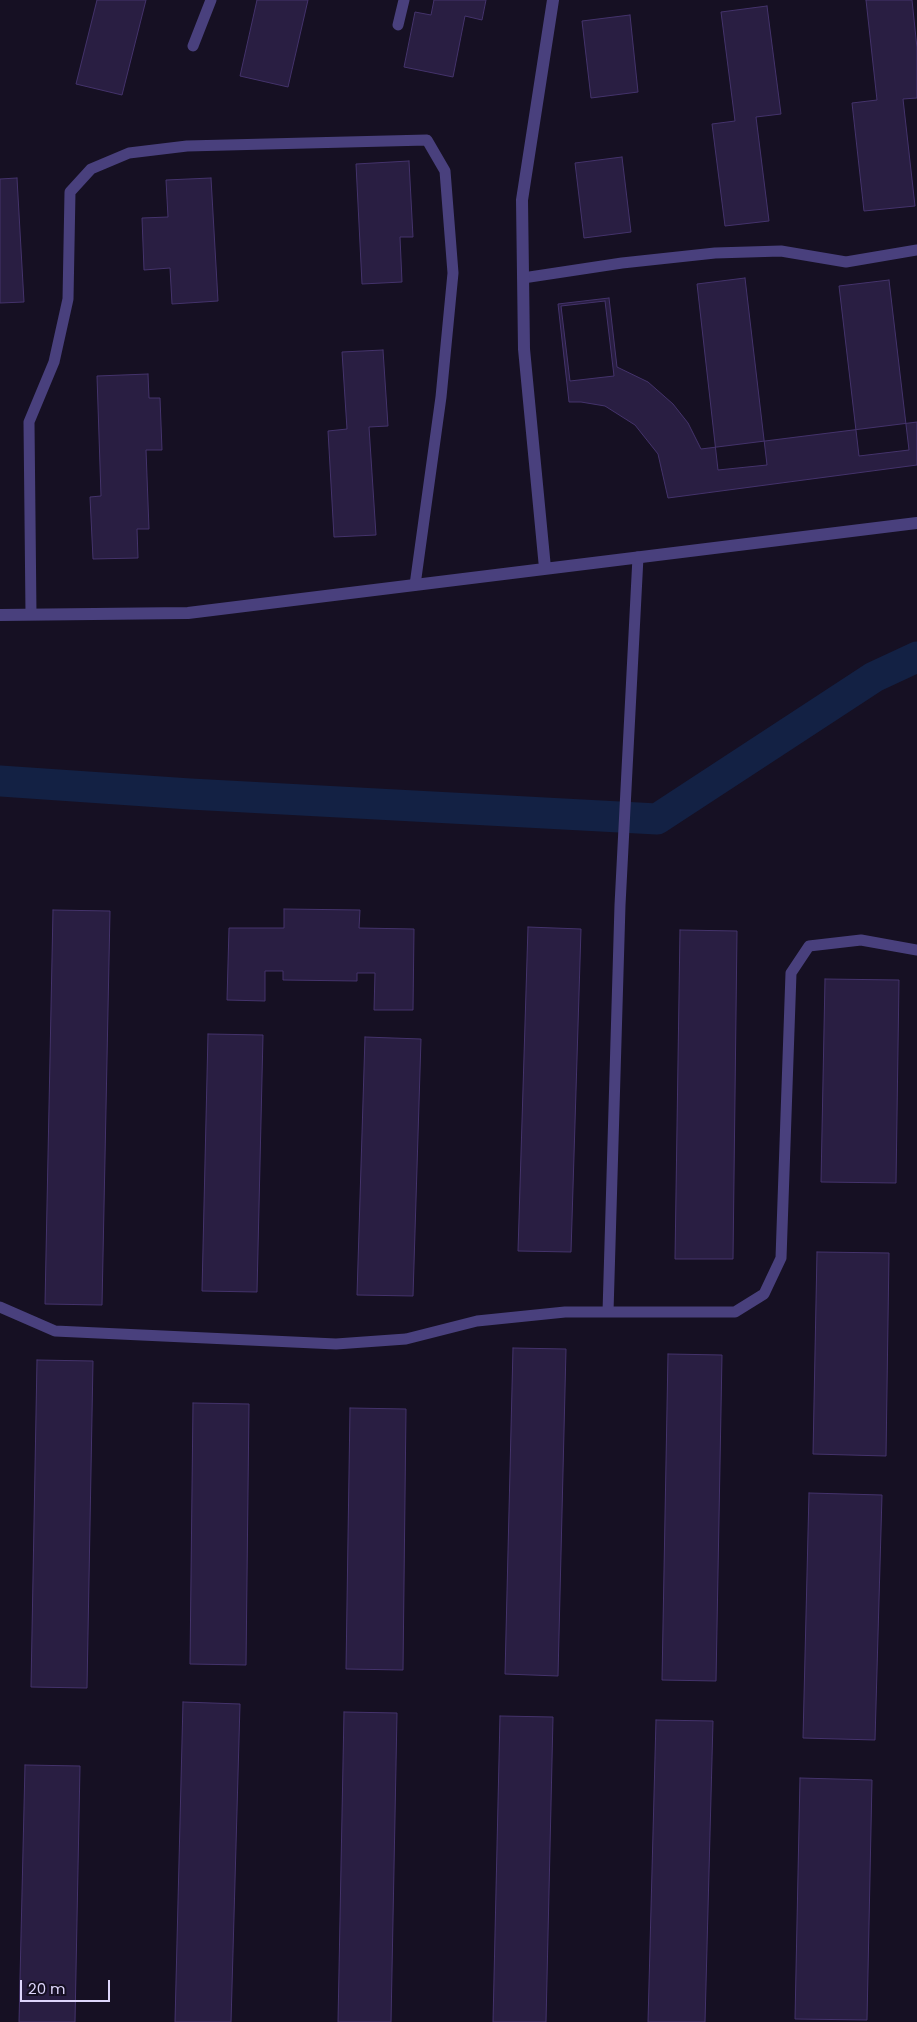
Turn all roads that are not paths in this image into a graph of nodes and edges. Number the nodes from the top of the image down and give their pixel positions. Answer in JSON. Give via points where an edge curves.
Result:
{"nodes":[{"id":1,"x":212,"y":0,"type":"edge"},
{"id":2,"x":404,"y":0,"type":"edge"},
{"id":3,"x":553,"y":0,"type":"edge"},
{"id":4,"x":398,"y":25,"type":"dead end"},
{"id":5,"x":193,"y":46,"type":"dead end"},
{"id":6,"x":917,"y":250,"type":"edge"},
{"id":7,"x":523,"y":278,"type":"junction"},
{"id":8,"x":917,"y":523,"type":"edge"},
{"id":9,"x":638,"y":557,"type":"junction"},
{"id":10,"x":545,"y":568,"type":"junction"},
{"id":11,"x":415,"y":585,"type":"junction"},
{"id":12,"x":0,"y":614,"type":"edge"},
{"id":13,"x":31,"y":614,"type":"junction"},
{"id":14,"x":917,"y":950,"type":"edge"},
{"id":15,"x":0,"y":1307,"type":"edge"},
{"id":16,"x":608,"y":1312,"type":"junction"}],
"edges":[{"from":1,"to":5,"type":"lane"},
{"from":2,"to":4,"type":"lane"},
{"from":3,"to":7,"type":"street","via":[[522,200]]},
{"from":6,"to":7,"type":"lane","via":[[846,262],[781,251],[715,253]]},
{"from":7,"to":10,"type":"street","via":[[524,349]]},
{"from":8,"to":9,"type":"street"},
{"from":9,"to":10,"type":"street"},
{"from":9,"to":16,"type":"lane","via":[[620,905]]},
{"from":10,"to":11,"type":"street"},
{"from":11,"to":13,"type":"street","via":[[188,613]]},
{"from":11,"to":13,"type":"lane","via":[[441,397],[453,273],[446,171],[427,140],[187,146],[129,153],[91,169],[70,192],[68,299],[54,362],[29,422]]},
{"from":12,"to":13,"type":"street"},
{"from":14,"to":16,"type":"lane","via":[[861,940],[809,946],[791,973],[781,1258],[764,1294],[735,1312]]},
{"from":15,"to":16,"type":"lane","via":[[55,1331],[336,1344],[406,1339],[476,1321],[565,1312]]}]}
